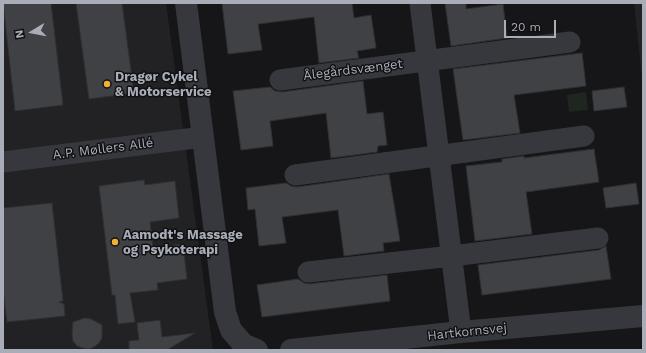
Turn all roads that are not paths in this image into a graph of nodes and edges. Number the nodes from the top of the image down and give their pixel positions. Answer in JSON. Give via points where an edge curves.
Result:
{"nodes":[{"id":1,"x":186,"y":3,"type":"edge"},
{"id":2,"x":420,"y":3,"type":"edge"},
{"id":3,"x":570,"y":42,"type":"dead end"},
{"id":4,"x":427,"y":61,"type":"junction"},
{"id":5,"x":280,"y":80,"type":"dead end"},
{"id":6,"x":584,"y":136,"type":"dead end"},
{"id":7,"x":203,"y":137,"type":"junction"},
{"id":8,"x":439,"y":156,"type":"junction"},
{"id":9,"x":3,"y":162,"type":"edge"},
{"id":10,"x":295,"y":175,"type":"dead end"},
{"id":11,"x":598,"y":238,"type":"dead end"},
{"id":12,"x":452,"y":256,"type":"junction"},
{"id":13,"x":308,"y":272,"type":"dead end"},
{"id":14,"x":643,"y":316,"type":"edge"},
{"id":15,"x":461,"y":332,"type":"junction"},
{"id":16,"x":247,"y":348,"type":"edge"},
{"id":17,"x":290,"y":350,"type":"edge"}],
"edges":[{"from":1,"to":7,"type":"street"},
{"from":2,"to":4,"type":"street"},
{"from":3,"to":4,"type":"street","name":"Ålegårdsvænget"},
{"from":4,"to":5,"type":"street","name":"Ålegårdsvænget"},
{"from":4,"to":8,"type":"street"},
{"from":6,"to":8,"type":"street"},
{"from":7,"to":9,"type":"street","name":"A.P. Møllers Allé"},
{"from":7,"to":16,"type":"street","via":[[225,312],[231,330]]},
{"from":8,"to":10,"type":"street"},
{"from":8,"to":12,"type":"street"},
{"from":11,"to":12,"type":"street"},
{"from":12,"to":13,"type":"street"},
{"from":12,"to":15,"type":"street"},
{"from":14,"to":15,"type":"street","name":"Hartkornsvej"},
{"from":15,"to":17,"type":"street","name":"Hartkornsvej"}]}
